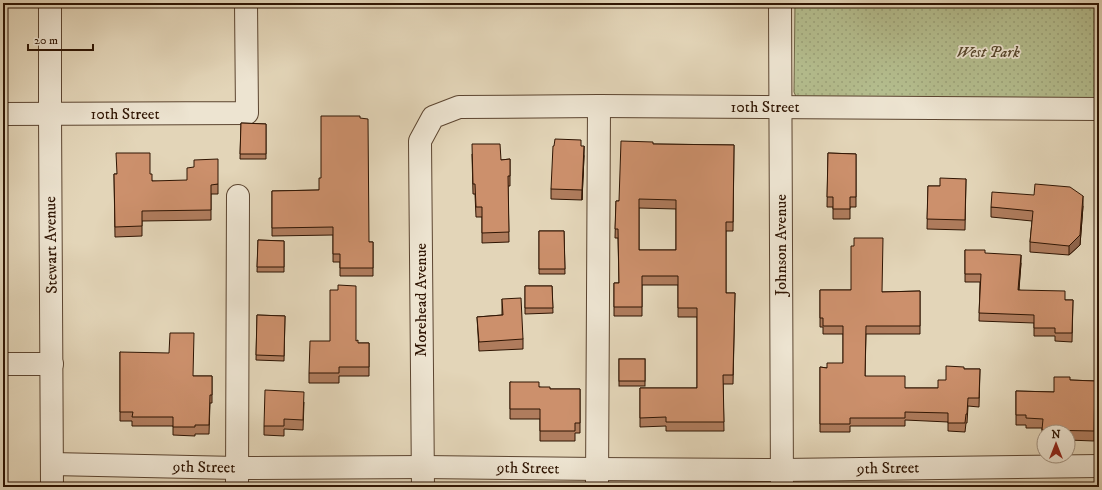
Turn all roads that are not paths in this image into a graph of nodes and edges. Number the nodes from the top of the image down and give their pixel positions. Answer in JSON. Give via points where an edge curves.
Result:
{"nodes":[{"id":1,"x":50,"y":3,"type":"edge"},
{"id":2,"x":246,"y":3,"type":"edge"},
{"id":3,"x":780,"y":3,"type":"edge"},
{"id":4,"x":599,"y":106,"type":"junction"},
{"id":5,"x":780,"y":107,"type":"junction"},
{"id":6,"x":1099,"y":109,"type":"edge"},
{"id":7,"x":3,"y":114,"type":"edge"},
{"id":8,"x":50,"y":114,"type":"junction"},
{"id":9,"x":433,"y":117,"type":"joint"},
{"id":10,"x":238,"y":196,"type":"dead end"},
{"id":11,"x":3,"y":364,"type":"edge"},
{"id":12,"x":52,"y":364,"type":"junction"},
{"id":13,"x":52,"y":464,"type":"junction"},
{"id":14,"x":1099,"y":466,"type":"edge"},
{"id":15,"x":423,"y":477,"type":"edge"},
{"id":16,"x":237,"y":478,"type":"edge"},
{"id":17,"x":597,"y":478,"type":"edge"},
{"id":18,"x":782,"y":478,"type":"edge"},
{"id":19,"x":52,"y":487,"type":"edge"}],
"edges":[{"from":1,"to":8,"type":"street","name":"Stewart Avenue"},
{"from":2,"to":8,"type":"street","name":"10th Street","via":[[247,113]]},
{"from":3,"to":5,"type":"street","name":"Johnson Avenue"},
{"from":4,"to":5,"type":"street","name":"10th Street"},
{"from":4,"to":9,"type":"street","name":"10th Street","via":[[459,106]]},
{"from":4,"to":17,"type":"street"},
{"from":5,"to":6,"type":"street","name":"10th Street"},
{"from":5,"to":18,"type":"street","name":"Johnson Avenue"},
{"from":7,"to":8,"type":"street","name":"10th Street"},
{"from":8,"to":12,"type":"street","name":"Stewart Avenue"},
{"from":9,"to":15,"type":"street","name":"Morehead Avenue","via":[[420,141]]},
{"from":10,"to":16,"type":"street"},
{"from":11,"to":12,"type":"street"},
{"from":12,"to":13,"type":"street","name":"Stewart Avenue"},
{"from":13,"to":16,"type":"street","name":"9th Street"},
{"from":13,"to":19,"type":"street","name":"Stewart Avenue"},
{"from":14,"to":18,"type":"street","name":"9th Street"},
{"from":15,"to":16,"type":"street","name":"9th Street"},
{"from":15,"to":17,"type":"street","name":"9th Street"},
{"from":17,"to":18,"type":"street","name":"9th Street"}]}
